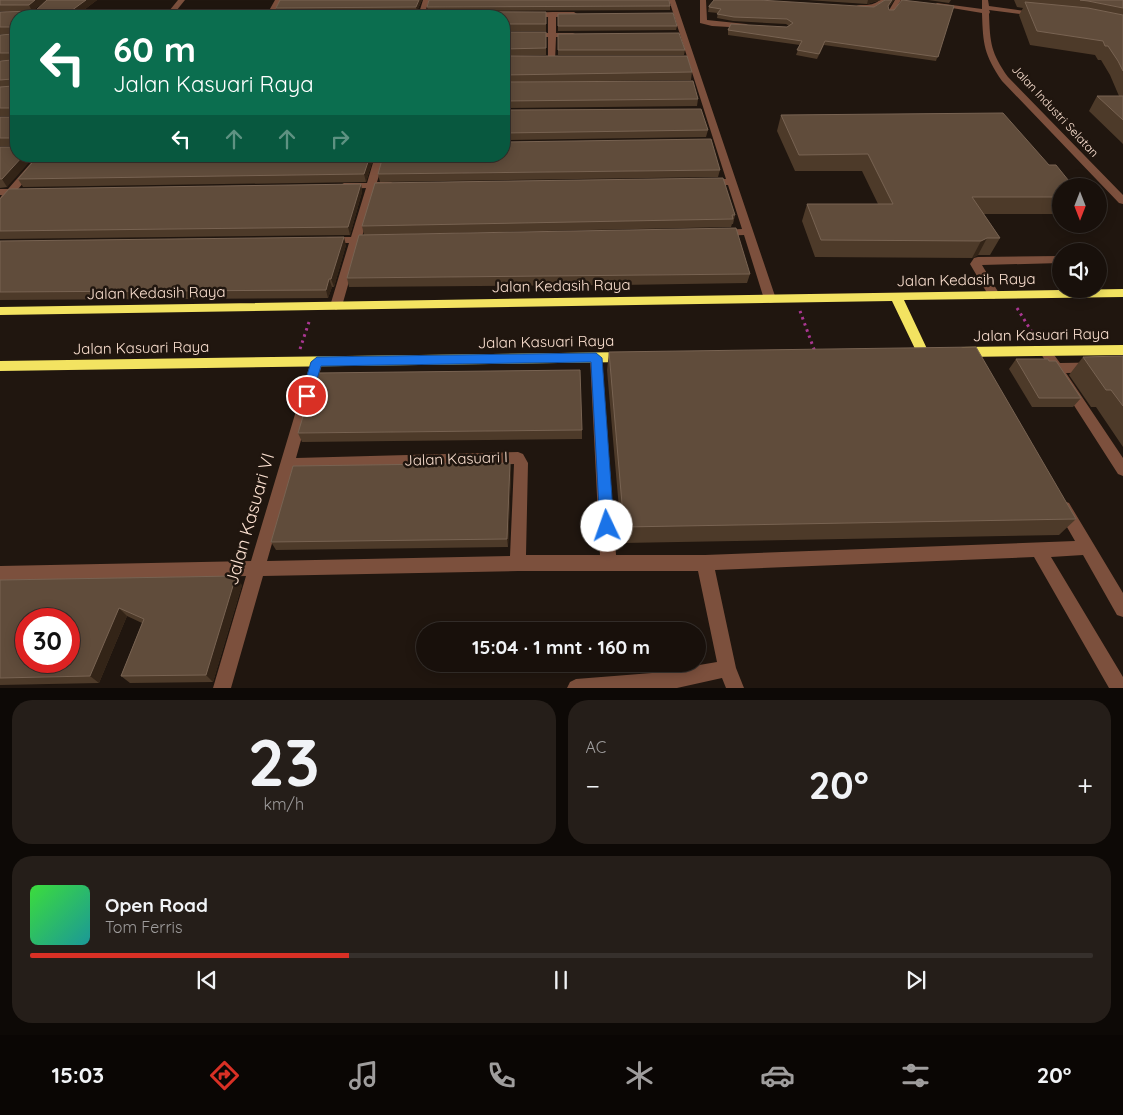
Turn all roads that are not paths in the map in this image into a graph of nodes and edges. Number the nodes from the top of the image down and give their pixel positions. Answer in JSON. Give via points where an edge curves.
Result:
{"nodes":[{"id":1,"x":182,"y":0,"type":"edge"},
{"id":2,"x":672,"y":0,"type":"edge"},
{"id":3,"x":703,"y":0,"type":"edge"},
{"id":4,"x":885,"y":0,"type":"edge"},
{"id":5,"x":901,"y":0,"type":"edge"},
{"id":6,"x":930,"y":4,"type":"edge"},
{"id":7,"x":851,"y":7,"type":"edge"},
{"id":8,"x":986,"y":7,"type":"edge"},
{"id":9,"x":870,"y":8,"type":"junction"},
{"id":10,"x":173,"y":10,"type":"edge"},
{"id":11,"x":890,"y":12,"type":"edge"},
{"id":12,"x":524,"y":14,"type":"edge"},
{"id":13,"x":552,"y":14,"type":"junction"},
{"id":14,"x":580,"y":14,"type":"edge"},
{"id":15,"x":1047,"y":15,"type":"edge"},
{"id":16,"x":865,"y":17,"type":"edge"},
{"id":17,"x":751,"y":26,"type":"edge"},
{"id":18,"x":510,"y":35,"type":"edge"},
{"id":19,"x":552,"y":35,"type":"junction"},
{"id":20,"x":580,"y":35,"type":"edge"},
{"id":21,"x":543,"y":60,"type":"edge"},
{"id":22,"x":552,"y":60,"type":"junction"},
{"id":23,"x":562,"y":60,"type":"edge"},
{"id":24,"x":36,"y":162,"type":"edge"},
{"id":25,"x":378,"y":162,"type":"edge"},
{"id":26,"x":701,"y":182,"type":"edge"},
{"id":27,"x":731,"y":182,"type":"junction"},
{"id":28,"x":402,"y":185,"type":"edge"},
{"id":29,"x":332,"y":186,"type":"edge"},
{"id":30,"x":372,"y":186,"type":"junction"},
{"id":31,"x":1112,"y":189,"type":"junction"},
{"id":32,"x":1123,"y":190,"type":"edge"},
{"id":33,"x":5,"y":192,"type":"edge"},
{"id":34,"x":30,"y":192,"type":"edge"},
{"id":35,"x":1123,"y":200,"type":"edge"},
{"id":36,"x":0,"y":204,"type":"edge"},
{"id":37,"x":748,"y":232,"type":"junction"},
{"id":38,"x":709,"y":233,"type":"edge"},
{"id":39,"x":385,"y":239,"type":"edge"},
{"id":40,"x":316,"y":240,"type":"edge"},
{"id":41,"x":356,"y":240,"type":"junction"},
{"id":42,"x":1052,"y":260,"type":"edge"},
{"id":43,"x":1123,"y":294,"type":"edge"},
{"id":44,"x":994,"y":295,"type":"junction"},
{"id":45,"x":896,"y":297,"type":"junction"},
{"id":46,"x":770,"y":299,"type":"junction"},
{"id":47,"x":336,"y":306,"type":"junction"},
{"id":48,"x":0,"y":312,"type":"edge"},
{"id":49,"x":1123,"y":350,"type":"edge"},
{"id":50,"x":1045,"y":351,"type":"junction"},
{"id":51,"x":974,"y":352,"type":"junction"},
{"id":52,"x":636,"y":357,"type":"edge"},
{"id":53,"x":596,"y":358,"type":"junction"},
{"id":54,"x":317,"y":362,"type":"junction"},
{"id":55,"x":0,"y":366,"type":"edge"},
{"id":56,"x":1123,"y":367,"type":"edge"},
{"id":57,"x":1056,"y":368,"type":"junction"},
{"id":58,"x":984,"y":369,"type":"edge"},
{"id":59,"x":287,"y":464,"type":"junction"},
{"id":60,"x":1123,"y":470,"type":"edge"},
{"id":61,"x":1058,"y":497,"type":"edge"},
{"id":62,"x":1087,"y":548,"type":"junction"},
{"id":63,"x":1038,"y":550,"type":"junction"},
{"id":64,"x":518,"y":563,"type":"junction"},
{"id":65,"x":705,"y":563,"type":"junction"},
{"id":66,"x":609,"y":564,"type":"junction"},
{"id":67,"x":257,"y":568,"type":"junction"},
{"id":68,"x":0,"y":574,"type":"edge"},
{"id":69,"x":1123,"y":609,"type":"edge"},
{"id":70,"x":727,"y":668,"type":"junction"},
{"id":71,"x":222,"y":688,"type":"edge"},
{"id":72,"x":576,"y":688,"type":"edge"},
{"id":73,"x":735,"y":688,"type":"edge"},
{"id":74,"x":1119,"y":688,"type":"edge"}],
"edges":[{"from":1,"to":10,"type":"street"},
{"from":2,"to":27,"type":"street","via":[[672,14],[694,84]]},
{"from":3,"to":17,"type":"street","via":[[703,21]]},
{"from":4,"to":9,"type":"street"},
{"from":5,"to":11,"type":"street"},
{"from":6,"to":8,"type":"street"},
{"from":7,"to":9,"type":"street"},
{"from":8,"to":15,"type":"street"},
{"from":8,"to":31,"type":"street","name":"Jalan Industri Selatan","via":[[986,35],[991,58],[1005,79]]},
{"from":9,"to":16,"type":"street"},
{"from":12,"to":13,"type":"street"},
{"from":13,"to":14,"type":"street"},
{"from":13,"to":19,"type":"street"},
{"from":18,"to":19,"type":"street"},
{"from":19,"to":20,"type":"street"},
{"from":19,"to":22,"type":"street"},
{"from":21,"to":22,"type":"street"},
{"from":22,"to":23,"type":"street"},
{"from":24,"to":33,"type":"street"},
{"from":25,"to":30,"type":"street"},
{"from":26,"to":27,"type":"street"},
{"from":27,"to":37,"type":"street"},
{"from":28,"to":30,"type":"street"},
{"from":29,"to":30,"type":"street"},
{"from":30,"to":41,"type":"street"},
{"from":31,"to":32,"type":"street"},
{"from":31,"to":35,"type":"street","name":"Jalan Industri Selatan"},
{"from":33,"to":34,"type":"street"},
{"from":33,"to":36,"type":"street"},
{"from":37,"to":38,"type":"street"},
{"from":37,"to":46,"type":"street"},
{"from":39,"to":41,"type":"street"},
{"from":40,"to":41,"type":"street"},
{"from":41,"to":47,"type":"street"},
{"from":42,"to":44,"type":"street","via":[[978,261],[978,269]]},
{"from":43,"to":44,"type":"main road","name":"Jalan Kedasih Raya"},
{"from":44,"to":45,"type":"main road","name":"Jalan Kedasih Raya"},
{"from":45,"to":46,"type":"main road","name":"Jalan Kedasih Raya"},
{"from":45,"to":51,"type":"main road","name":"Jalan Kasuari Raya","via":[[918,353]]},
{"from":46,"to":47,"type":"main road","name":"Jalan Kedasih Raya"},
{"from":47,"to":48,"type":"main road","name":"Jalan Kedasih Raya"},
{"from":49,"to":50,"type":"main road","name":"Jalan Kasuari Raya"},
{"from":50,"to":51,"type":"main road","name":"Jalan Kasuari Raya"},
{"from":50,"to":57,"type":"street"},
{"from":51,"to":58,"type":"street"},
{"from":52,"to":53,"type":"main road","name":"Jalan Kasuari Raya"},
{"from":53,"to":54,"type":"main road","name":"Jalan Kasuari Raya"},
{"from":53,"to":66,"type":"street"},
{"from":54,"to":55,"type":"main road","name":"Jalan Kasuari Raya"},
{"from":54,"to":59,"type":"street","name":"Jalan Kasuari VI"},
{"from":56,"to":57,"type":"street"},
{"from":57,"to":60,"type":"street"},
{"from":59,"to":64,"type":"street","name":"Jalan Kasuari I","via":[[516,457],[522,469]]},
{"from":59,"to":67,"type":"street","name":"Jalan Kasuari VI"},
{"from":61,"to":62,"type":"street"},
{"from":62,"to":63,"type":"street"},
{"from":62,"to":69,"type":"street"},
{"from":63,"to":65,"type":"street"},
{"from":63,"to":74,"type":"street"},
{"from":64,"to":66,"type":"street"},
{"from":64,"to":67,"type":"street"},
{"from":65,"to":66,"type":"street"},
{"from":65,"to":70,"type":"street"},
{"from":67,"to":68,"type":"street"},
{"from":67,"to":71,"type":"street","name":"Jalan Kasuari VI"},
{"from":70,"to":72,"type":"street","via":[[690,678]]},
{"from":70,"to":73,"type":"street"}]}
